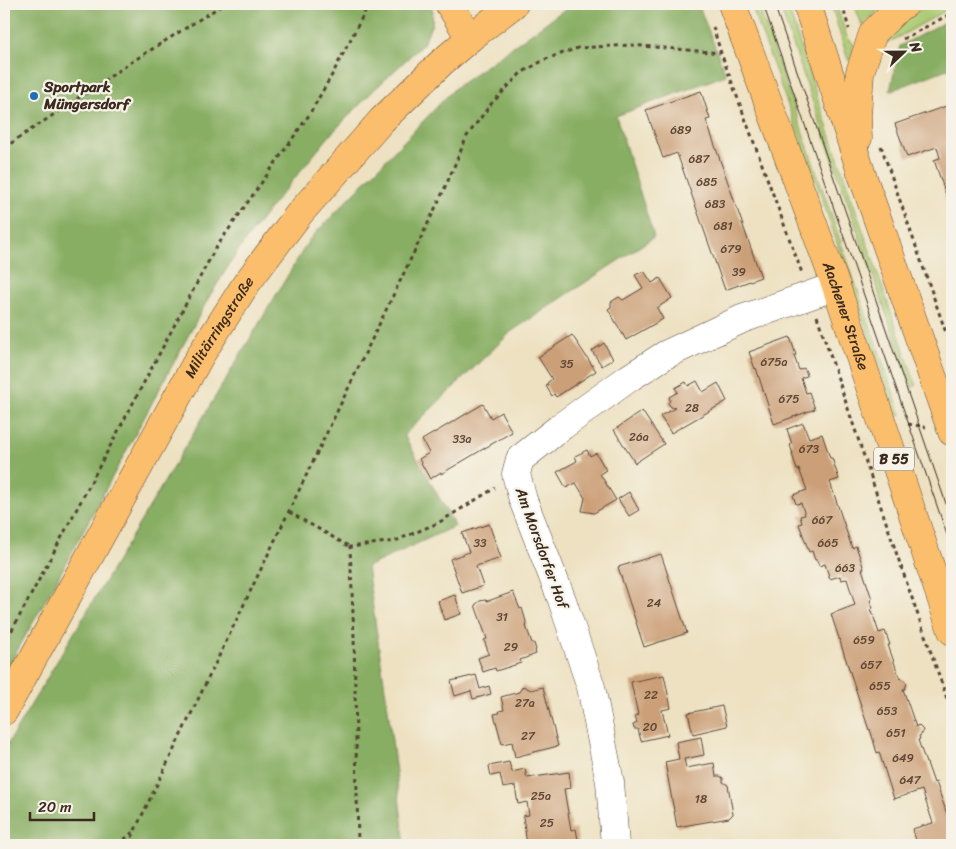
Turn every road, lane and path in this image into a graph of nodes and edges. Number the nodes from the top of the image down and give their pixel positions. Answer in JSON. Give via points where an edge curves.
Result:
{"nodes":[{"id":1,"x":224,"y":4,"type":"edge"},
{"id":2,"x":369,"y":4,"type":"edge"},
{"id":3,"x":449,"y":4,"type":"edge"},
{"id":4,"x":514,"y":4,"type":"edge"},
{"id":5,"x":732,"y":4,"type":"edge"},
{"id":6,"x":807,"y":4,"type":"edge"},
{"id":7,"x":842,"y":4,"type":"edge"},
{"id":8,"x":905,"y":4,"type":"edge"},
{"id":9,"x":952,"y":13,"type":"edge"},
{"id":10,"x":480,"y":21,"type":"edge"},
{"id":11,"x":895,"y":43,"type":"dead end"},
{"id":12,"x":868,"y":48,"type":"junction"},
{"id":13,"x":880,"y":144,"type":"dead end"},
{"id":14,"x":4,"y":148,"type":"edge"},
{"id":15,"x":861,"y":172,"type":"junction"},
{"id":16,"x":836,"y":286,"type":"junction"},
{"id":17,"x":810,"y":295,"type":"junction"},
{"id":18,"x":952,"y":350,"type":"edge"},
{"id":19,"x":924,"y":420,"type":"dead end"},
{"id":20,"x":902,"y":423,"type":"dead end"},
{"id":21,"x":952,"y":432,"type":"edge"},
{"id":22,"x":891,"y":449,"type":"junction"},
{"id":23,"x":864,"y":459,"type":"junction"},
{"id":24,"x":516,"y":474,"type":"junction"},
{"id":25,"x":289,"y":512,"type":"junction"},
{"id":26,"x":350,"y":548,"type":"junction"},
{"id":27,"x":952,"y":631,"type":"edge"},
{"id":28,"x":4,"y":645,"type":"edge"},
{"id":29,"x":4,"y":711,"type":"edge"},
{"id":30,"x":952,"y":713,"type":"edge"},
{"id":31,"x":135,"y":830,"type":"junction"},
{"id":32,"x":118,"y":845,"type":"edge"},
{"id":33,"x":129,"y":845,"type":"edge"},
{"id":34,"x":358,"y":845,"type":"edge"},
{"id":35,"x":615,"y":845,"type":"edge"}],
"edges":[{"from":1,"to":14,"type":"path"},
{"from":2,"to":28,"type":"path","via":[[308,115],[215,250]]},
{"from":3,"to":10,"type":"main road"},
{"from":4,"to":10,"type":"main road","name":"Militärringstraße"},
{"from":5,"to":16,"type":"main road","name":"Aachener Straße","number":"B 55"},
{"from":6,"to":15,"type":"main road"},
{"from":7,"to":12,"type":"path","via":[[851,36]]},
{"from":8,"to":12,"type":"main road","via":[[873,33]]},
{"from":9,"to":11,"type":"path"},
{"from":10,"to":29,"type":"main road","name":"Militärringstraße","via":[[382,120],[299,214],[246,284],[200,356]]},
{"from":12,"to":15,"type":"main road","via":[[860,72],[856,116]]},
{"from":13,"to":18,"type":"path"},
{"from":15,"to":21,"type":"main road"},
{"from":16,"to":17,"type":"street","name":"Am Morsdorfer Hof"},
{"from":16,"to":22,"type":"main road","name":"Aachener Straße","number":"B 55"},
{"from":17,"to":23,"type":"path"},
{"from":17,"to":24,"type":"street","name":"Am Morsdorfer Hof","via":[[742,319],[665,355],[621,383],[520,459]]},
{"from":17,"to":25,"type":"path","via":[[721,53],[631,45],[578,48],[546,59],[521,73],[490,104],[468,136]]},
{"from":19,"to":20,"type":"path","via":[[927,428]]},
{"from":22,"to":23,"type":"path"},
{"from":22,"to":27,"type":"main road","name":"Aachener Straße","number":"B 55"},
{"from":23,"to":30,"type":"path"},
{"from":24,"to":26,"type":"path","via":[[438,523],[395,542]]},
{"from":24,"to":35,"type":"street","name":"Am Morsdorfer Hof","via":[[591,688],[610,782]]},
{"from":25,"to":26,"type":"path"},
{"from":25,"to":31,"type":"path"},
{"from":26,"to":34,"type":"path"},
{"from":31,"to":32,"type":"path"},
{"from":31,"to":33,"type":"path"}]}
